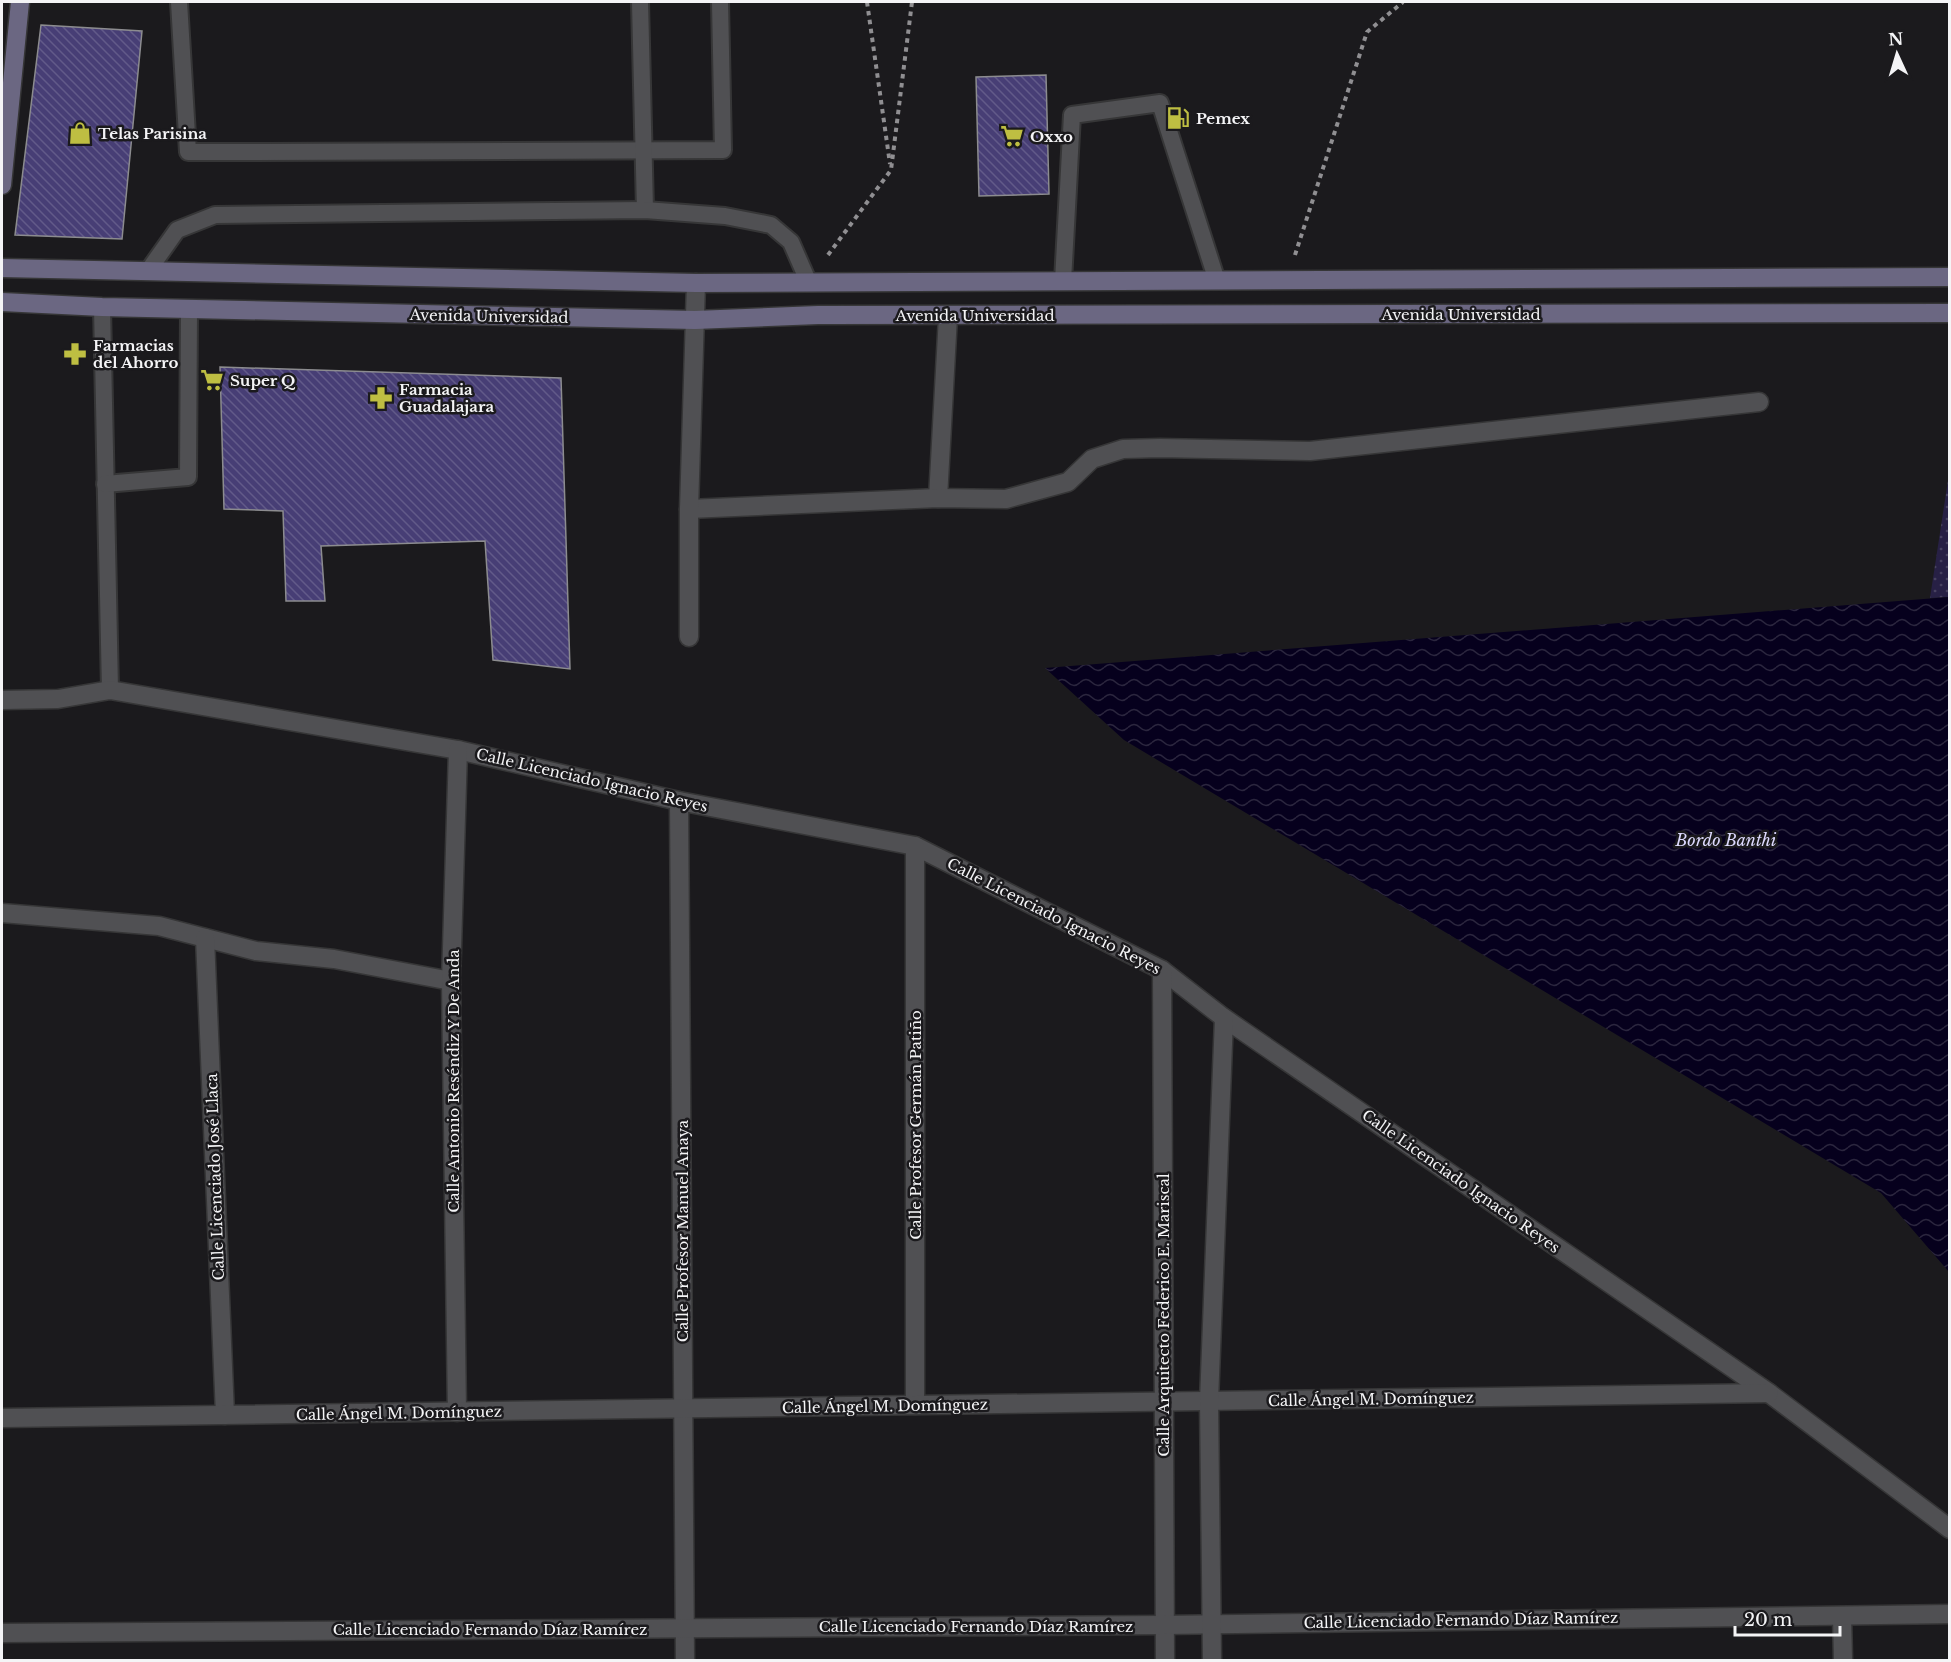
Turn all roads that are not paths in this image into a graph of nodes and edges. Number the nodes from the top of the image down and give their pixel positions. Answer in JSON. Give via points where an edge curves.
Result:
{"nodes":[{"id":1,"x":20,"y":2,"type":"edge"},
{"id":2,"x":179,"y":2,"type":"edge"},
{"id":3,"x":640,"y":2,"type":"edge"},
{"id":4,"x":720,"y":2,"type":"edge"},
{"id":5,"x":644,"y":151,"type":"junction"},
{"id":6,"x":2,"y":185,"type":"edge"},
{"id":7,"x":645,"y":210,"type":"junction"},
{"id":8,"x":2,"y":268,"type":"edge"},
{"id":9,"x":148,"y":271,"type":"junction"},
{"id":10,"x":1950,"y":277,"type":"edge"},
{"id":11,"x":808,"y":281,"type":"junction"},
{"id":12,"x":1217,"y":281,"type":"junction"},
{"id":13,"x":1063,"y":282,"type":"junction"},
{"id":14,"x":696,"y":283,"type":"junction"},
{"id":15,"x":2,"y":302,"type":"edge"},
{"id":16,"x":102,"y":308,"type":"junction"},
{"id":17,"x":189,"y":309,"type":"junction"},
{"id":18,"x":1950,"y":313,"type":"edge"},
{"id":19,"x":948,"y":316,"type":"junction"},
{"id":20,"x":695,"y":320,"type":"junction"},
{"id":21,"x":1759,"y":402,"type":"dead end"},
{"id":22,"x":105,"y":484,"type":"junction"},
{"id":23,"x":938,"y":498,"type":"junction"},
{"id":24,"x":689,"y":509,"type":"junction"},
{"id":25,"x":689,"y":637,"type":"dead end"},
{"id":26,"x":110,"y":690,"type":"junction"},
{"id":27,"x":2,"y":700,"type":"edge"},
{"id":28,"x":458,"y":750,"type":"junction"},
{"id":29,"x":679,"y":801,"type":"junction"},
{"id":30,"x":915,"y":846,"type":"junction"},
{"id":31,"x":2,"y":913,"type":"edge"},
{"id":32,"x":205,"y":938,"type":"junction"},
{"id":33,"x":1162,"y":970,"type":"junction"},
{"id":34,"x":451,"y":981,"type":"junction"},
{"id":35,"x":1224,"y":1018,"type":"junction"},
{"id":36,"x":1769,"y":1393,"type":"junction"},
{"id":37,"x":1209,"y":1401,"type":"junction"},
{"id":38,"x":1163,"y":1402,"type":"junction"},
{"id":39,"x":915,"y":1405,"type":"junction"},
{"id":40,"x":683,"y":1409,"type":"junction"},
{"id":41,"x":457,"y":1412,"type":"junction"},
{"id":42,"x":225,"y":1415,"type":"junction"},
{"id":43,"x":2,"y":1418,"type":"edge"},
{"id":44,"x":1950,"y":1529,"type":"edge"},
{"id":45,"x":1950,"y":1614,"type":"edge"},
{"id":46,"x":1842,"y":1616,"type":"junction"},
{"id":47,"x":1211,"y":1624,"type":"junction"},
{"id":48,"x":1164,"y":1625,"type":"junction"},
{"id":49,"x":684,"y":1628,"type":"junction"},
{"id":50,"x":2,"y":1633,"type":"edge"},
{"id":51,"x":685,"y":1660,"type":"edge"},
{"id":52,"x":1164,"y":1660,"type":"edge"},
{"id":53,"x":1212,"y":1660,"type":"edge"},
{"id":54,"x":1843,"y":1660,"type":"edge"}],
"edges":[{"from":1,"to":6,"type":"main road"},
{"from":2,"to":5,"type":"lane","via":[[188,152]]},
{"from":3,"to":5,"type":"lane"},
{"from":4,"to":5,"type":"lane","via":[[723,150]]},
{"from":5,"to":7,"type":"lane"},
{"from":7,"to":9,"type":"lane","via":[[215,215],[177,230]]},
{"from":7,"to":11,"type":"lane","via":[[725,216],[771,225],[791,242]]},
{"from":8,"to":9,"type":"main road"},
{"from":9,"to":14,"type":"main road"},
{"from":10,"to":12,"type":"main road"},
{"from":11,"to":13,"type":"main road"},
{"from":11,"to":14,"type":"main road"},
{"from":12,"to":13,"type":"main road"},
{"from":12,"to":13,"type":"lane","via":[[1160,104],[1072,115]]},
{"from":14,"to":20,"type":"street"},
{"from":15,"to":16,"type":"main road","name":"Avenida Universidad"},
{"from":16,"to":17,"type":"main road","name":"Avenida Universidad"},
{"from":16,"to":22,"type":"lane"},
{"from":17,"to":20,"type":"main road","name":"Avenida Universidad"},
{"from":17,"to":22,"type":"lane","via":[[188,477]]},
{"from":18,"to":19,"type":"main road","name":"Avenida Universidad"},
{"from":19,"to":20,"type":"main road","name":"Avenida Universidad","via":[[818,315]]},
{"from":19,"to":23,"type":"street"},
{"from":20,"to":24,"type":"street"},
{"from":21,"to":23,"type":"street","via":[[1310,451],[1123,449],[1092,459],[1068,482],[1006,499]]},
{"from":22,"to":26,"type":"lane"},
{"from":23,"to":24,"type":"street"},
{"from":24,"to":25,"type":"street"},
{"from":26,"to":27,"type":"street","name":"Calle Licenciado Ignacio Reyes","via":[[58,699]]},
{"from":26,"to":28,"type":"street","name":"Calle Licenciado Ignacio Reyes"},
{"from":28,"to":29,"type":"street","name":"Calle Licenciado Ignacio Reyes"},
{"from":28,"to":34,"type":"street","name":"Calle Antonio Reséndiz Y De Anda"},
{"from":29,"to":30,"type":"street","name":"Calle Licenciado Ignacio Reyes"},
{"from":29,"to":40,"type":"street","name":"Calle Profesor Manuel Anaya"},
{"from":30,"to":33,"type":"street","name":"Calle Licenciado Ignacio Reyes"},
{"from":30,"to":39,"type":"street","name":"Calle Profesor Germán Patiño"},
{"from":31,"to":32,"type":"street","via":[[159,926]]},
{"from":32,"to":34,"type":"street","via":[[256,951],[334,959]]},
{"from":32,"to":42,"type":"street","name":"Calle Licenciado José Llaca"},
{"from":33,"to":35,"type":"street","name":"Calle Licenciado Ignacio Reyes"},
{"from":33,"to":38,"type":"street","name":"Calle Arquitecto Federico E. Mariscal"},
{"from":34,"to":41,"type":"street","name":"Calle Antonio Reséndiz Y De Anda"},
{"from":35,"to":36,"type":"street","name":"Calle Licenciado Ignacio Reyes"},
{"from":35,"to":37,"type":"street"},
{"from":36,"to":37,"type":"street","name":"Calle Ángel M. Domínguez"},
{"from":36,"to":44,"type":"street","name":"Calle Licenciado Ignacio Reyes"},
{"from":37,"to":38,"type":"street","name":"Calle Ángel M. Domínguez"},
{"from":37,"to":47,"type":"street"},
{"from":38,"to":39,"type":"street","name":"Calle Ángel M. Domínguez"},
{"from":38,"to":48,"type":"street","name":"Calle Arquitecto Federico E. Mariscal"},
{"from":39,"to":40,"type":"street","name":"Calle Ángel M. Domínguez"},
{"from":40,"to":41,"type":"street","name":"Calle Ángel M. Domínguez"},
{"from":40,"to":49,"type":"street","name":"Calle Profesor Manuel Anaya"},
{"from":41,"to":42,"type":"street","name":"Calle Ángel M. Domínguez"},
{"from":42,"to":43,"type":"street","name":"Calle Ángel M. Domínguez"},
{"from":45,"to":46,"type":"street","name":"Calle Licenciado Fernando Díaz Ramírez"},
{"from":46,"to":47,"type":"street","name":"Calle Licenciado Fernando Díaz Ramírez"},
{"from":46,"to":54,"type":"street"},
{"from":47,"to":48,"type":"street","name":"Calle Licenciado Fernando Díaz Ramírez"},
{"from":47,"to":53,"type":"street"},
{"from":48,"to":49,"type":"street","name":"Calle Licenciado Fernando Díaz Ramírez"},
{"from":48,"to":52,"type":"street","name":"Calle Arquitecto Federico E. Mariscal"},
{"from":49,"to":50,"type":"street","name":"Calle Licenciado Fernando Díaz Ramírez"},
{"from":49,"to":51,"type":"street","name":"Calle Profesor Manuel Anaya"}]}
